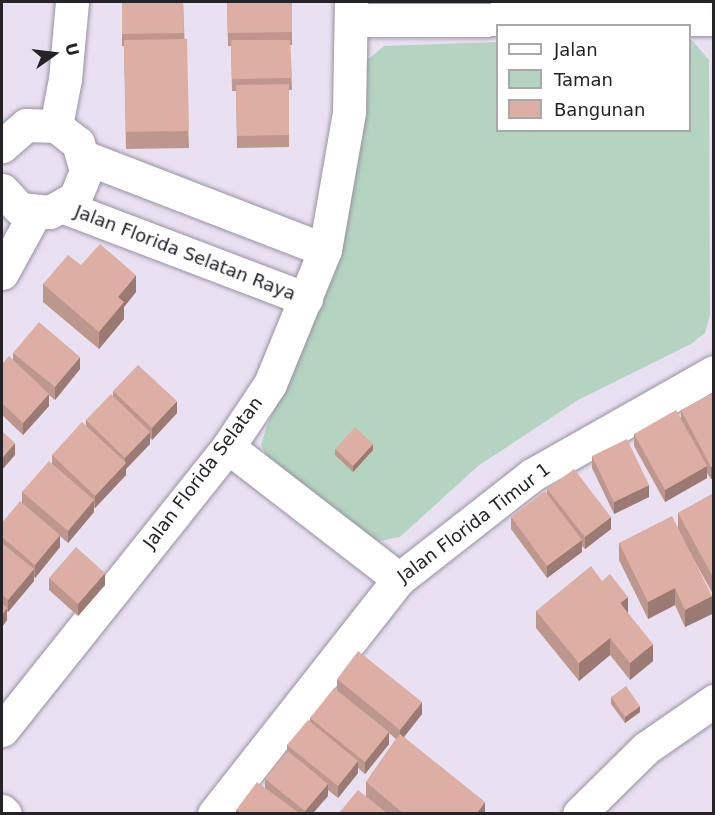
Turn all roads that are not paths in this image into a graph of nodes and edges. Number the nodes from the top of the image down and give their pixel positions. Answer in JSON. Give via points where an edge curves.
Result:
{"nodes":[{"id":1,"x":72,"y":2,"type":"edge"},
{"id":2,"x":351,"y":11,"type":"edge"},
{"id":3,"x":714,"y":19,"type":"edge"},
{"id":4,"x":56,"y":126,"type":"junction"},
{"id":5,"x":2,"y":146,"type":"edge"},
{"id":6,"x":84,"y":157,"type":"junction"},
{"id":7,"x":2,"y":190,"type":"edge"},
{"id":8,"x":49,"y":210,"type":"junction"},
{"id":9,"x":325,"y":250,"type":"junction"},
{"id":10,"x":2,"y":273,"type":"edge"},
{"id":11,"x":306,"y":299,"type":"junction"},
{"id":12,"x":714,"y":372,"type":"edge"},
{"id":13,"x":228,"y":447,"type":"junction"},
{"id":14,"x":399,"y":579,"type":"junction"},
{"id":15,"x":714,"y":701,"type":"edge"},
{"id":16,"x":2,"y":730,"type":"edge"},
{"id":17,"x":214,"y":813,"type":"edge"},
{"id":18,"x":579,"y":813,"type":"edge"}],
"edges":[{"from":1,"to":4,"type":"street","via":[[65,80]]},
{"from":2,"to":3,"type":"street"},
{"from":2,"to":9,"type":"street","name":"Jalan Florida Selatan","via":[[349,112]]},
{"from":4,"to":5,"type":"street","via":[[26,125]]},
{"from":4,"to":6,"type":"street","via":[[78,143]]},
{"from":6,"to":8,"type":"street","name":"Jalan Florida Selatan Raya","via":[[82,185]]},
{"from":6,"to":9,"type":"street"},
{"from":7,"to":8,"type":"street","name":"Jalan Florida Selatan Raya","via":[[20,209]]},
{"from":8,"to":10,"type":"street","name":"Jalan Florida Selatan Raya"},
{"from":8,"to":11,"type":"street","name":"Jalan Florida Selatan Raya"},
{"from":9,"to":11,"type":"street","name":"Jalan Florida Selatan"},
{"from":11,"to":13,"type":"street","name":"Jalan Florida Selatan","via":[[270,384]]},
{"from":12,"to":14,"type":"street","name":"Jalan Florida Timur 1","via":[[532,475]]},
{"from":13,"to":14,"type":"street"},
{"from":13,"to":16,"type":"street","name":"Jalan Florida Selatan"},
{"from":14,"to":17,"type":"street","name":"Jalan Florida Timur 1"},
{"from":15,"to":18,"type":"street","via":[[646,748]]}]}
